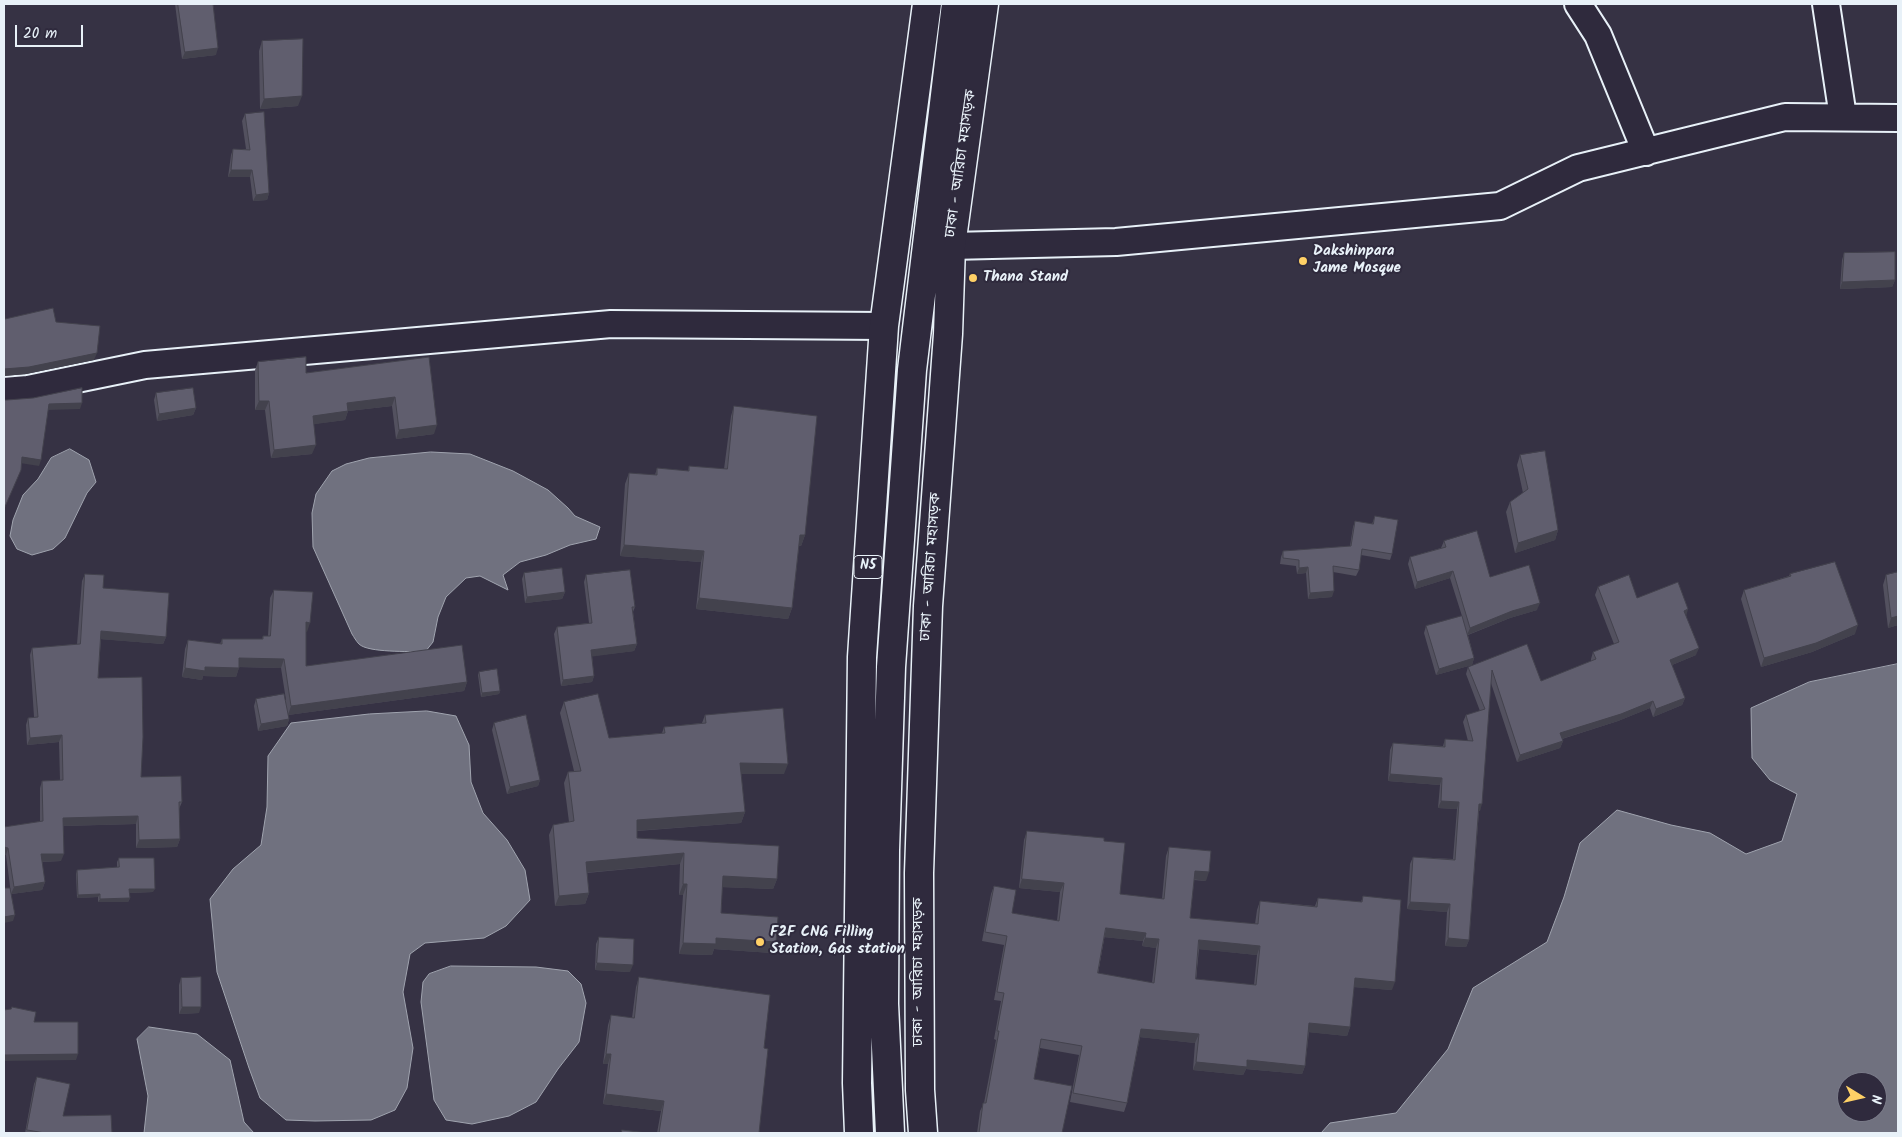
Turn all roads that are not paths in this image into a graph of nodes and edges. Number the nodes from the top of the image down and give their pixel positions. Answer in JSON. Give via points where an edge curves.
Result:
{"nodes":[{"id":1,"x":927,"y":4,"type":"edge"},
{"id":2,"x":956,"y":4,"type":"edge"},
{"id":3,"x":984,"y":4,"type":"edge"},
{"id":4,"x":1578,"y":4,"type":"edge"},
{"id":5,"x":1826,"y":4,"type":"edge"},
{"id":6,"x":1843,"y":117,"type":"junction"},
{"id":7,"x":1898,"y":118,"type":"edge"},
{"id":8,"x":1646,"y":152,"type":"junction"},
{"id":9,"x":951,"y":246,"type":"junction"},
{"id":10,"x":884,"y":326,"type":"junction"},
{"id":11,"x":4,"y":391,"type":"edge"},
{"id":12,"x":859,"y":1133,"type":"edge"},
{"id":13,"x":890,"y":1133,"type":"edge"},
{"id":14,"x":924,"y":1133,"type":"edge"}],
"edges":[{"from":1,"to":10,"type":"highway","number":"N5"},
{"from":2,"to":13,"type":"highway","number":"N5","via":[[912,370],[891,667],[884,1004]]},
{"from":3,"to":9,"type":"highway","name":"ঢাকা - আরিচা মহাসড়ক"},
{"from":4,"to":8,"type":"street","via":[[1598,35]]},
{"from":5,"to":6,"type":"street"},
{"from":6,"to":7,"type":"street"},
{"from":6,"to":8,"type":"street","via":[[1786,117]]},
{"from":8,"to":9,"type":"street","via":[[1578,168],[1500,206],[1116,242]]},
{"from":9,"to":14,"type":"highway","name":"ঢাকা - আরিচা মহাসড়ক","via":[[948,334],[928,606],[919,873],[920,1090]]},
{"from":10,"to":11,"type":"street","via":[[611,324],[145,365]]},
{"from":10,"to":12,"type":"highway","number":"N5","via":[[862,658]]}]}
